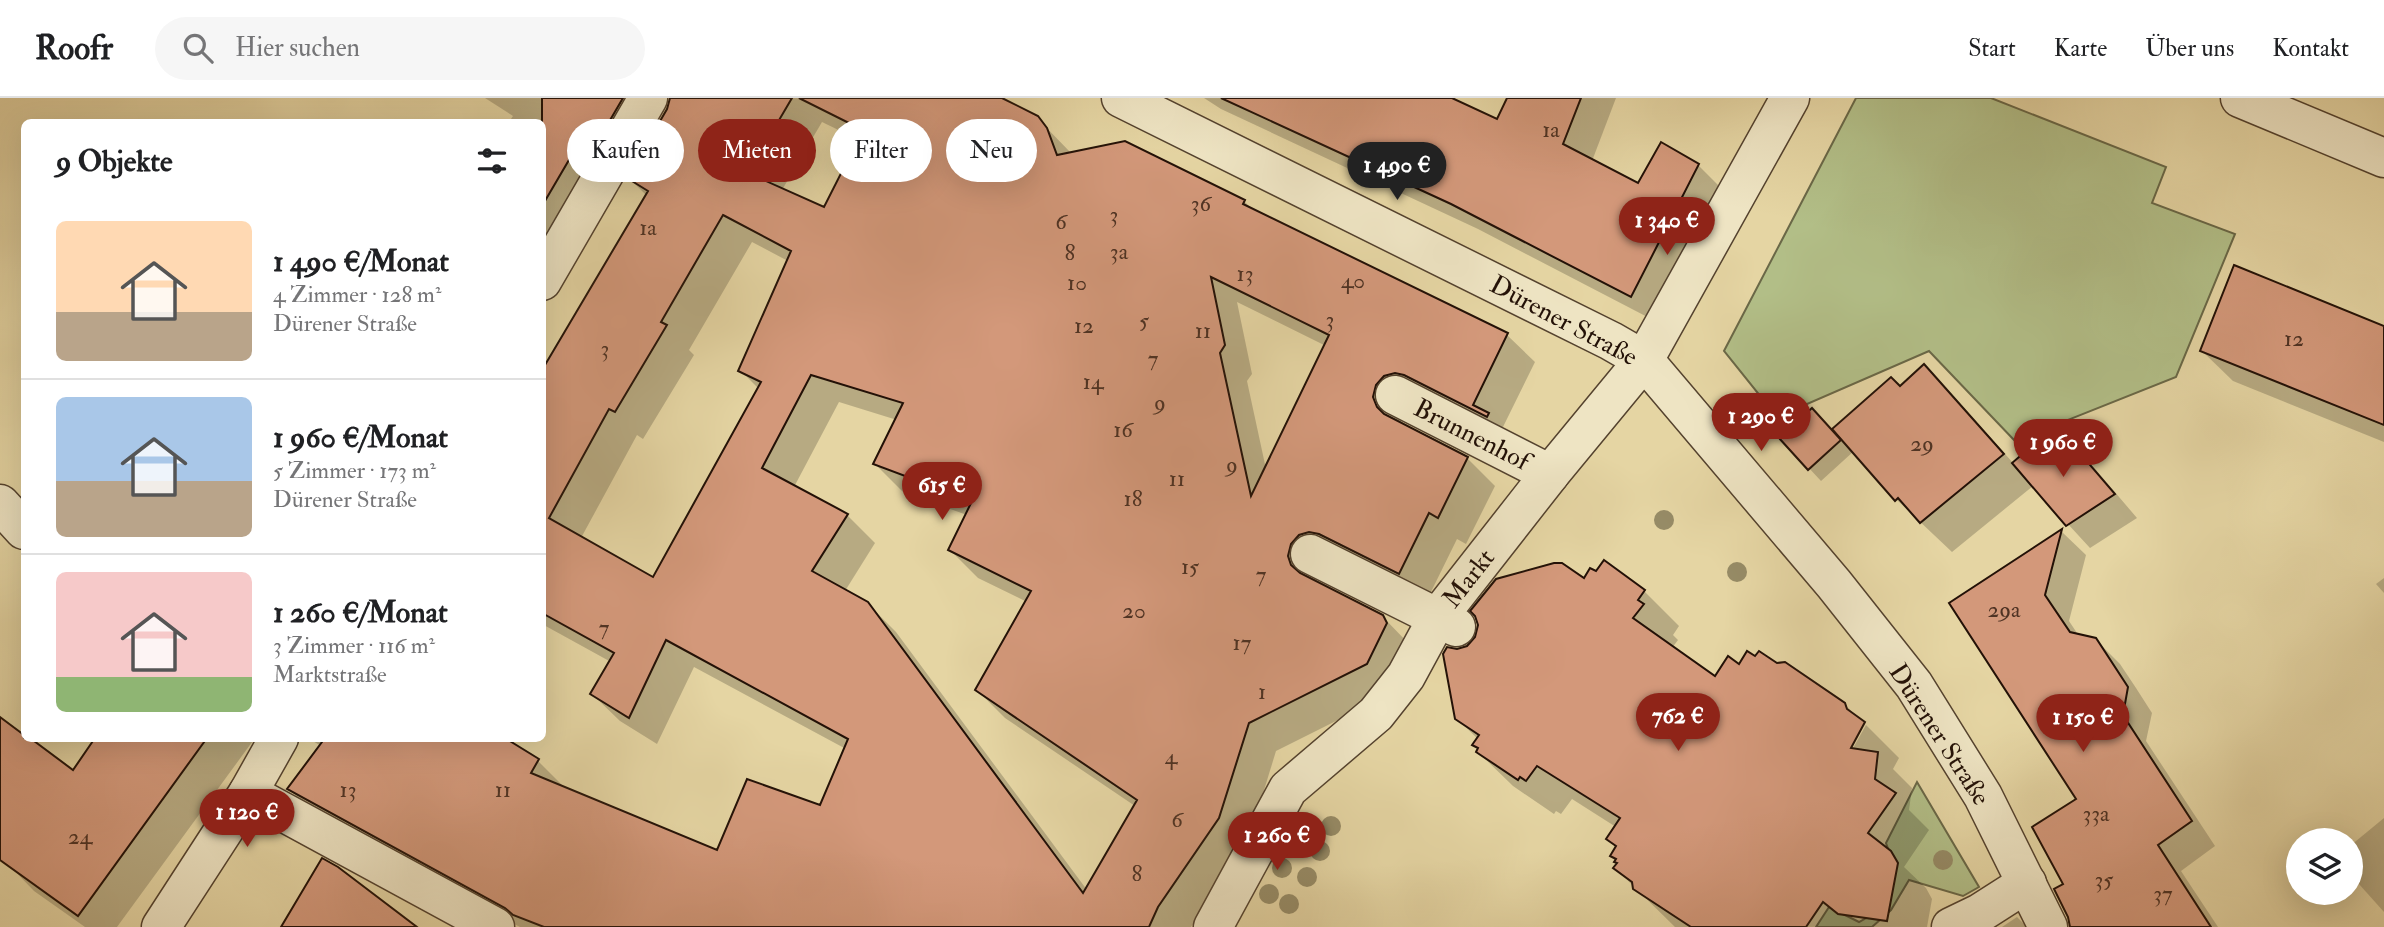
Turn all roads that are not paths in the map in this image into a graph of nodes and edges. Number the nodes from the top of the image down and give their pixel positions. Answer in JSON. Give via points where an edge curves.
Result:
{"nodes":[{"id":1,"x":648,"y":98,"type":"edge"},
{"id":2,"x":1121,"y":98,"type":"edge"},
{"id":3,"x":1790,"y":98,"type":"edge"},
{"id":4,"x":2240,"y":98,"type":"edge"},
{"id":5,"x":2384,"y":158,"type":"edge"},
{"id":6,"x":546,"y":274,"type":"edge"},
{"id":7,"x":1644,"y":360,"type":"junction"},
{"id":8,"x":1395,"y":395,"type":"dead end"},
{"id":9,"x":1550,"y":474,"type":"junction"},
{"id":10,"x":0,"y":504,"type":"edge"},
{"id":11,"x":21,"y":527,"type":"edge"},
{"id":12,"x":1310,"y":554,"type":"dead end"},
{"id":13,"x":1447,"y":622,"type":"junction"},
{"id":14,"x":277,"y":742,"type":"edge"},
{"id":15,"x":248,"y":793,"type":"junction"},
{"id":16,"x":2027,"y":883,"type":"junction"},
{"id":17,"x":162,"y":927,"type":"edge"},
{"id":18,"x":495,"y":927,"type":"edge"},
{"id":19,"x":1213,"y":927,"type":"edge"},
{"id":20,"x":1951,"y":927,"type":"edge"},
{"id":21,"x":2048,"y":927,"type":"edge"}],
"edges":[{"from":1,"to":6,"type":"street"},
{"from":2,"to":7,"type":"street","name":"Dürener Straße","via":[[1289,197]]},
{"from":3,"to":7,"type":"street","name":"Markt"},
{"from":4,"to":5,"type":"street"},
{"from":7,"to":9,"type":"street","name":"Markt"},
{"from":7,"to":16,"type":"street","name":"Dürener Straße","via":[[1914,685],[1983,796]]},
{"from":8,"to":9,"type":"street","name":"Brunnenhof"},
{"from":9,"to":13,"type":"street","name":"Markt"},
{"from":10,"to":11,"type":"street"},
{"from":12,"to":13,"type":"street"},
{"from":13,"to":19,"type":"street","name":"Markt","via":[[1376,714],[1288,789]]},
{"from":14,"to":15,"type":"street"},
{"from":15,"to":17,"type":"street"},
{"from":15,"to":18,"type":"street"},
{"from":16,"to":20,"type":"street"},
{"from":16,"to":21,"type":"street","name":"Dürener Straße"}]}
